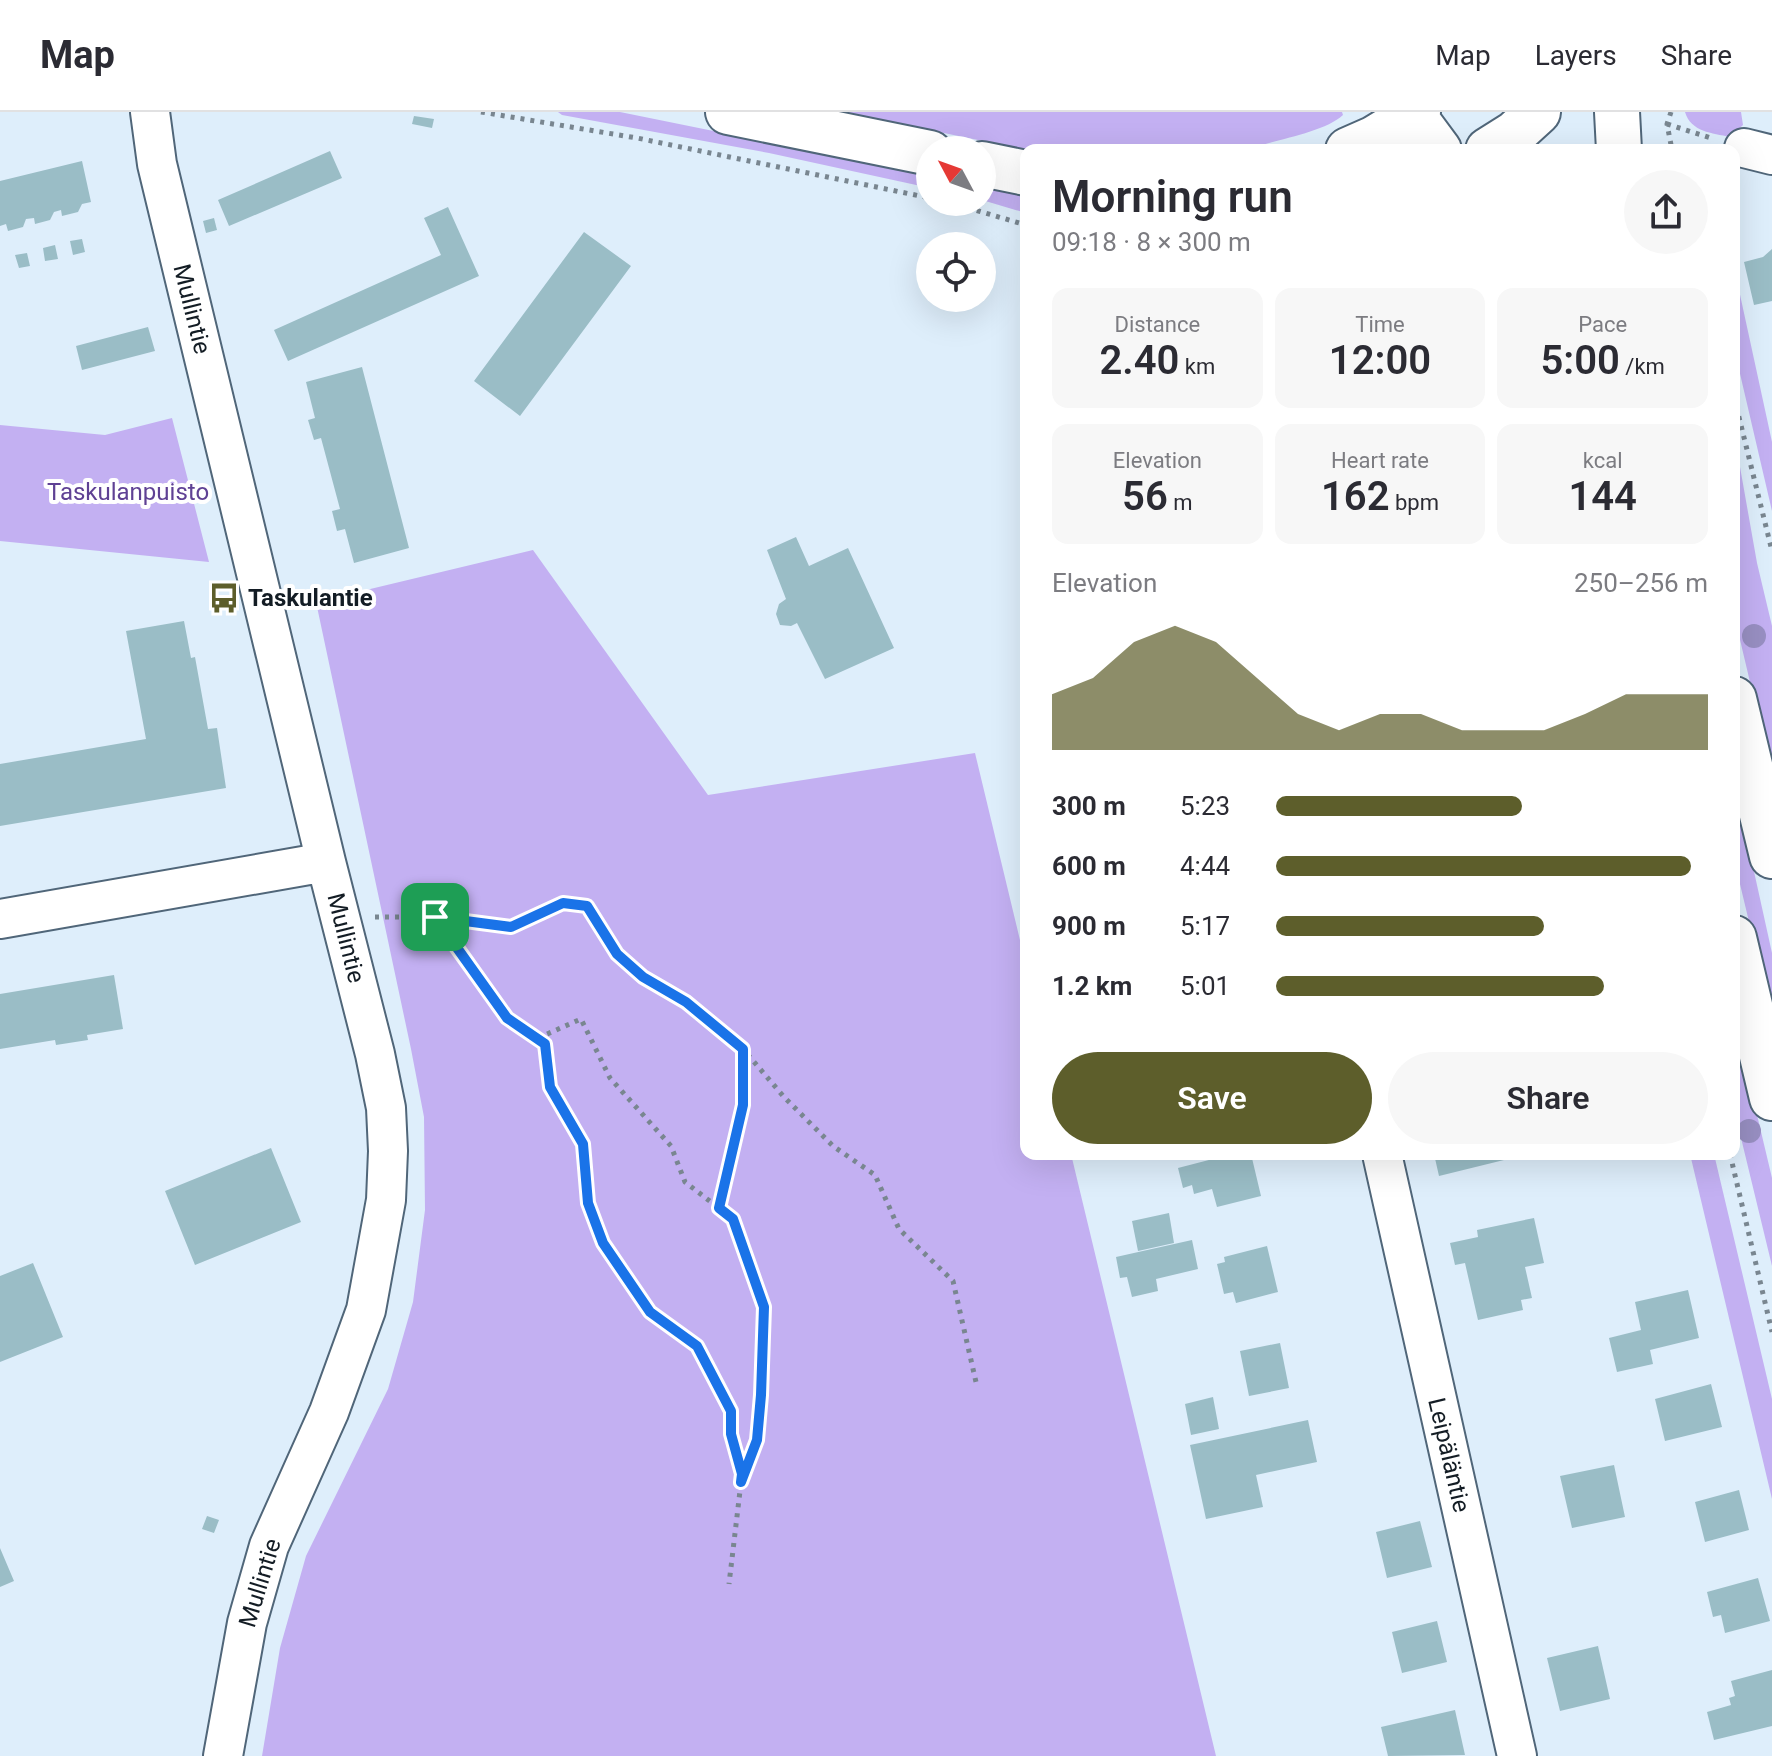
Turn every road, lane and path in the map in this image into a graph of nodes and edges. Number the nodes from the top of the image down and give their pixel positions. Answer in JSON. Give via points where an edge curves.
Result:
{"nodes":[{"id":1,"x":150,"y":112,"type":"edge"},
{"id":2,"x":481,"y":112,"type":"edge"},
{"id":3,"x":728,"y":112,"type":"edge"},
{"id":4,"x":1617,"y":112,"type":"edge"},
{"id":5,"x":1671,"y":112,"type":"edge"},
{"id":6,"x":1416,"y":113,"type":"edge"},
{"id":7,"x":1667,"y":124,"type":"junction"},
{"id":8,"x":1362,"y":144,"type":"edge"},
{"id":9,"x":1435,"y":144,"type":"edge"},
{"id":10,"x":1619,"y":144,"type":"edge"},
{"id":11,"x":1671,"y":144,"type":"edge"},
{"id":12,"x":1734,"y":144,"type":"edge"},
{"id":13,"x":916,"y":150,"type":"edge"},
{"id":14,"x":996,"y":167,"type":"edge"},
{"id":15,"x":1020,"y":172,"type":"edge"},
{"id":16,"x":916,"y":195,"type":"edge"},
{"id":17,"x":996,"y":215,"type":"edge"},
{"id":18,"x":1020,"y":223,"type":"edge"},
{"id":19,"x":1740,"y":421,"type":"edge"},
{"id":20,"x":1772,"y":551,"type":"edge"},
{"id":21,"x":1740,"y":724,"type":"edge"},
{"id":22,"x":1772,"y":856,"type":"edge"},
{"id":23,"x":326,"y":862,"type":"junction"},
{"id":24,"x":374,"y":917,"type":"dead end"},
{"id":25,"x":435,"y":917,"type":"junction"},
{"id":26,"x":0,"y":919,"type":"edge"},
{"id":27,"x":1740,"y":963,"type":"edge"},
{"id":28,"x":537,"y":1039,"type":"junction"},
{"id":29,"x":743,"y":1049,"type":"junction"},
{"id":30,"x":1772,"y":1098,"type":"edge"},
{"id":31,"x":1383,"y":1160,"type":"edge"},
{"id":32,"x":1731,"y":1160,"type":"edge"},
{"id":33,"x":719,"y":1208,"type":"junction"},
{"id":34,"x":1772,"y":1332,"type":"edge"},
{"id":35,"x":976,"y":1382,"type":"dead end"},
{"id":36,"x":741,"y":1482,"type":"junction"},
{"id":37,"x":729,"y":1584,"type":"dead end"},
{"id":38,"x":223,"y":1756,"type":"edge"},
{"id":39,"x":1517,"y":1756,"type":"edge"}],
"edges":[{"from":1,"to":23,"type":"street","name":"Mullintie","via":[[161,180]]},
{"from":2,"to":16,"type":"path"},
{"from":3,"to":13,"type":"main road"},
{"from":4,"to":10,"type":"main road"},
{"from":5,"to":7,"type":"path"},
{"from":6,"to":8,"type":"main road"},
{"from":6,"to":9,"type":"main road"},
{"from":7,"to":11,"type":"path"},
{"from":7,"to":12,"type":"path"},
{"from":14,"to":15,"type":"main road"},
{"from":17,"to":18,"type":"path"},
{"from":19,"to":20,"type":"path"},
{"from":21,"to":22,"type":"main road"},
{"from":23,"to":26,"type":"street"},
{"from":23,"to":38,"type":"street","name":"Mullintie","via":[[384,1100],[386,1200],[366,1310],[259,1582]]},
{"from":24,"to":25,"type":"path"},
{"from":25,"to":28,"type":"path","via":[[507,1018]]},
{"from":25,"to":29,"type":"path","via":[[511,927],[563,903],[587,906],[617,954]]},
{"from":27,"to":30,"type":"main road"},
{"from":28,"to":33,"type":"path","via":[[581,1019],[610,1078],[671,1146],[685,1182]]},
{"from":28,"to":36,"type":"path","via":[[545,1044],[550,1087],[583,1144],[588,1203],[603,1243],[650,1312],[697,1346],[731,1411]]},
{"from":29,"to":33,"type":"path","via":[[743,1105]]},
{"from":29,"to":35,"type":"path","via":[[833,1146],[875,1175],[899,1229],[953,1281]]},
{"from":31,"to":39,"type":"street","name":"Leipäläntie"},
{"from":32,"to":34,"type":"path"},
{"from":33,"to":36,"type":"path","via":[[733,1219],[764,1307],[757,1440]]},
{"from":36,"to":37,"type":"path"}]}
